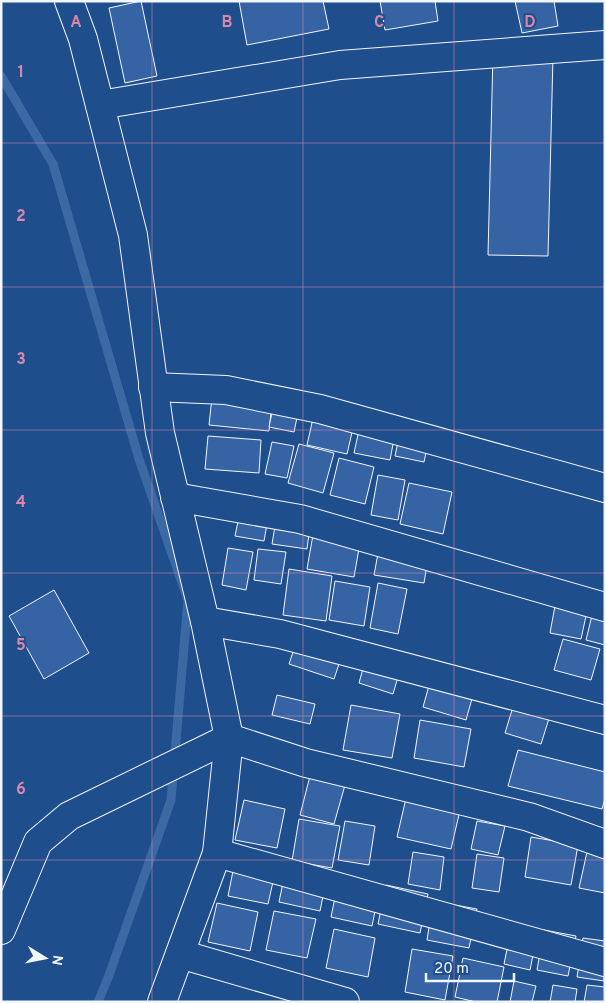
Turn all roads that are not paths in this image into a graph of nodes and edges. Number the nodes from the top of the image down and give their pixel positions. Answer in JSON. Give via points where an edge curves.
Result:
{"nodes":[{"id":1,"x":69,"y":1,"type":"edge"},
{"id":2,"x":605,"y":45,"type":"edge"},
{"id":3,"x":100,"y":105,"type":"junction"},
{"id":4,"x":154,"y":387,"type":"junction"},
{"id":5,"x":605,"y":488,"type":"edge"},
{"id":6,"x":175,"y":497,"type":"junction"},
{"id":7,"x":605,"y":607,"type":"edge"},
{"id":8,"x":204,"y":621,"type":"junction"},
{"id":9,"x":605,"y":720,"type":"edge"},
{"id":10,"x":229,"y":738,"type":"junction"},
{"id":11,"x":605,"y":844,"type":"edge"},
{"id":12,"x":217,"y":853,"type":"junction"},
{"id":13,"x":1,"y":930,"type":"edge"},
{"id":14,"x":180,"y":954,"type":"junction"},
{"id":15,"x":605,"y":962,"type":"edge"},
{"id":16,"x":162,"y":1002,"type":"edge"},
{"id":17,"x":346,"y":1002,"type":"edge"}],
"edges":[{"from":1,"to":3,"type":"street","via":[[83,39]]},
{"from":2,"to":3,"type":"street","via":[[340,65]]},
{"from":3,"to":4,"type":"street","via":[[133,235]]},
{"from":4,"to":5,"type":"street","via":[[226,390],[320,409]]},
{"from":4,"to":6,"type":"street","via":[[160,433]]},
{"from":6,"to":7,"type":"street","via":[[300,519]]},
{"from":6,"to":8,"type":"street"},
{"from":8,"to":9,"type":"street","via":[[280,634]]},
{"from":8,"to":10,"type":"street"},
{"from":10,"to":11,"type":"street","via":[[306,762],[529,817]]},
{"from":10,"to":12,"type":"street"},
{"from":10,"to":13,"type":"street","via":[[68,816],[38,842]]},
{"from":12,"to":14,"type":"street"},
{"from":12,"to":15,"type":"street"},
{"from":14,"to":16,"type":"street"},
{"from":14,"to":17,"type":"street"}]}
